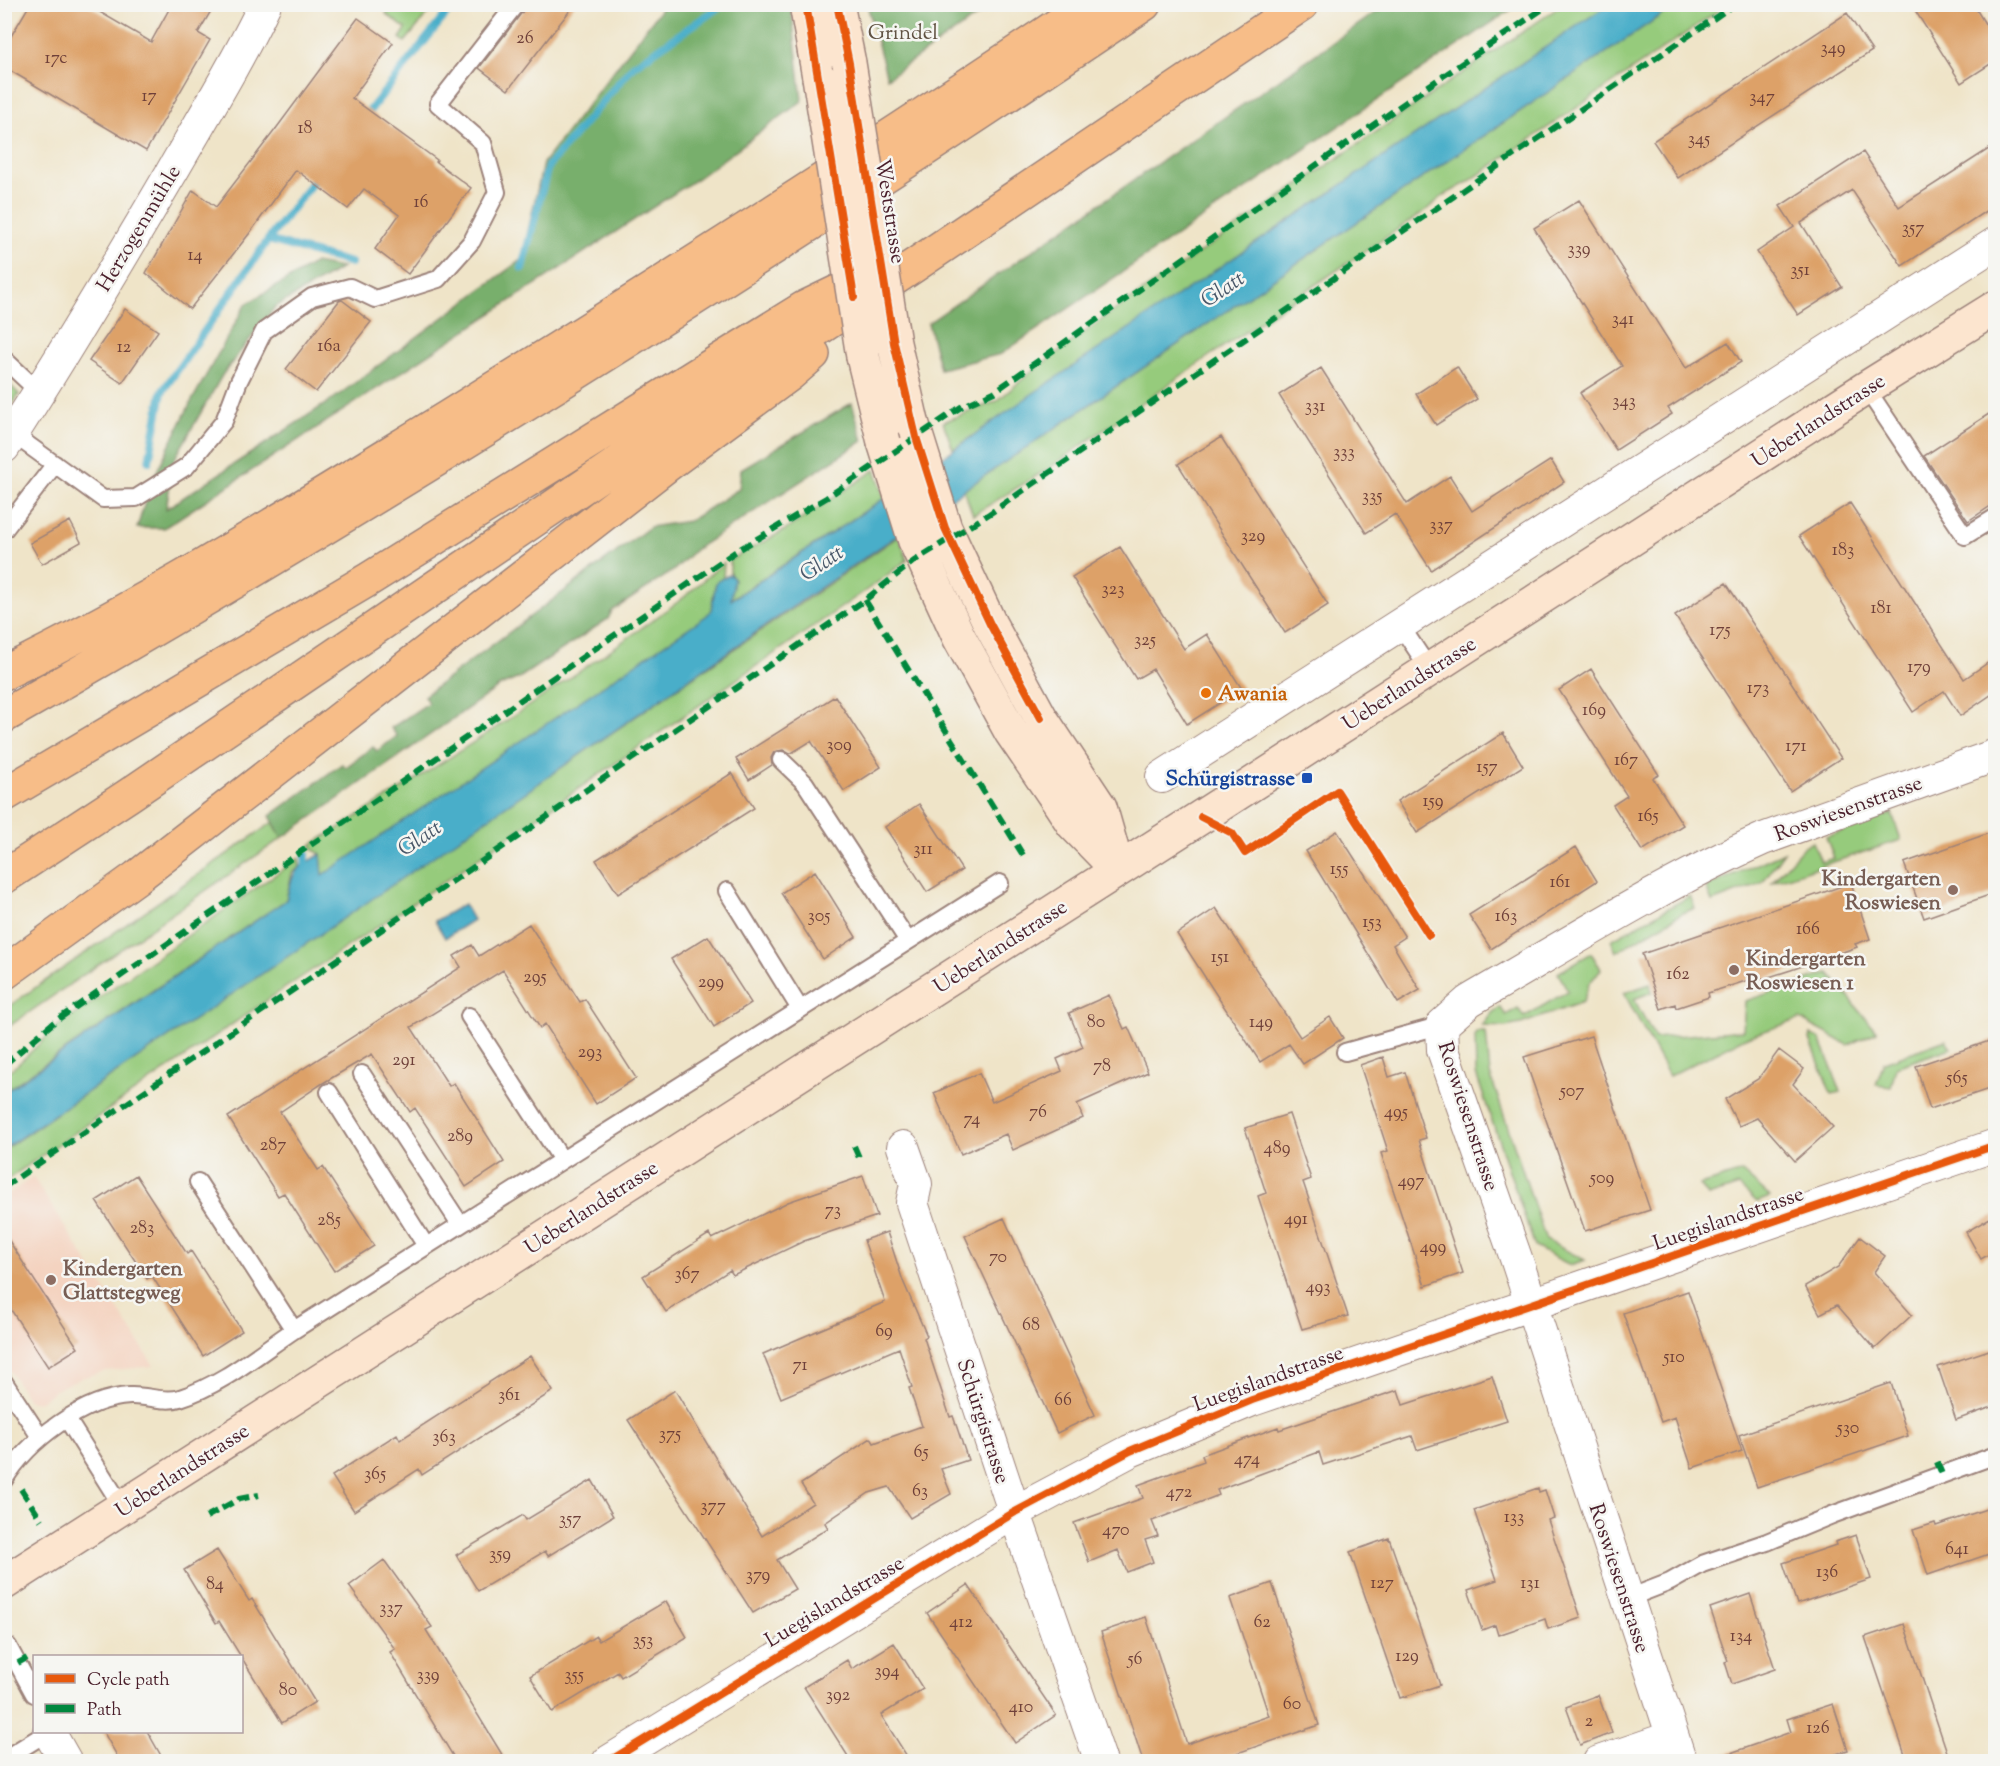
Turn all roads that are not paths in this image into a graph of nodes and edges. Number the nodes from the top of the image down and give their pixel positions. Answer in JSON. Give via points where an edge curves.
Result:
{"nodes":[{"id":1,"x":265,"y":4,"type":"edge"},
{"id":2,"x":516,"y":4,"type":"edge"},
{"id":3,"x":806,"y":4,"type":"edge"},
{"id":4,"x":837,"y":4,"type":"edge"},
{"id":5,"x":1089,"y":4,"type":"edge"},
{"id":6,"x":1144,"y":4,"type":"edge"},
{"id":7,"x":1302,"y":4,"type":"edge"},
{"id":8,"x":976,"y":224,"type":"junction"},
{"id":9,"x":1995,"y":243,"type":"edge"},
{"id":10,"x":912,"y":267,"type":"junction"},
{"id":11,"x":1995,"y":307,"type":"edge"},
{"id":12,"x":4,"y":359,"type":"edge"},
{"id":13,"x":1866,"y":388,"type":"junction"},
{"id":14,"x":40,"y":393,"type":"junction"},
{"id":15,"x":9,"y":441,"type":"edge"},
{"id":16,"x":55,"y":464,"type":"junction"},
{"id":17,"x":1995,"y":517,"type":"edge"},
{"id":18,"x":4,"y":530,"type":"edge"},
{"id":19,"x":1400,"y":625,"type":"junction"},
{"id":20,"x":1430,"y":670,"type":"junction"},
{"id":21,"x":4,"y":673,"type":"edge"},
{"id":22,"x":4,"y":717,"type":"edge"},
{"id":23,"x":1995,"y":755,"type":"edge"},
{"id":24,"x":781,"y":760,"type":"dead end"},
{"id":25,"x":1162,"y":777,"type":"dead end"},
{"id":26,"x":4,"y":795,"type":"edge"},
{"id":27,"x":1118,"y":870,"type":"junction"},
{"id":28,"x":4,"y":877,"type":"edge"},
{"id":29,"x":1000,"y":883,"type":"dead end"},
{"id":30,"x":727,"y":891,"type":"dead end"},
{"id":31,"x":908,"y":941,"type":"junction"},
{"id":32,"x":4,"y":974,"type":"edge"},
{"id":33,"x":800,"y":1009,"type":"junction"},
{"id":34,"x":469,"y":1016,"type":"dead end"},
{"id":35,"x":1442,"y":1025,"type":"junction"},
{"id":36,"x":1344,"y":1052,"type":"dead end"},
{"id":37,"x":362,"y":1074,"type":"dead end"},
{"id":38,"x":329,"y":1092,"type":"dead end"},
{"id":39,"x":1995,"y":1145,"type":"edge"},
{"id":40,"x":903,"y":1147,"type":"dead end"},
{"id":41,"x":562,"y":1160,"type":"junction"},
{"id":42,"x":198,"y":1182,"type":"dead end"},
{"id":43,"x":460,"y":1224,"type":"junction"},
{"id":44,"x":426,"y":1246,"type":"junction"},
{"id":45,"x":1530,"y":1304,"type":"junction"},
{"id":46,"x":294,"y":1330,"type":"junction"},
{"id":47,"x":4,"y":1382,"type":"edge"},
{"id":48,"x":67,"y":1419,"type":"junction"},
{"id":49,"x":40,"y":1437,"type":"junction"},
{"id":50,"x":1995,"y":1455,"type":"edge"},
{"id":51,"x":4,"y":1480,"type":"edge"},
{"id":52,"x":123,"y":1508,"type":"junction"},
{"id":53,"x":1015,"y":1512,"type":"junction"},
{"id":54,"x":4,"y":1583,"type":"edge"},
{"id":55,"x":1626,"y":1599,"type":"junction"},
{"id":56,"x":8,"y":1646,"type":"dead end"},
{"id":57,"x":33,"y":1692,"type":"edge"},
{"id":58,"x":45,"y":1733,"type":"edge"},
{"id":59,"x":49,"y":1733,"type":"edge"},
{"id":60,"x":1676,"y":1749,"type":"edge"},
{"id":61,"x":15,"y":1753,"type":"dead end"},
{"id":62,"x":66,"y":1761,"type":"edge"},
{"id":63,"x":608,"y":1761,"type":"edge"},
{"id":64,"x":1101,"y":1761,"type":"edge"},
{"id":65,"x":1599,"y":1761,"type":"edge"}],
"edges":[{"from":1,"to":14,"type":"street","name":"Herzogenmühle","via":[[183,152]]},
{"from":2,"to":16,"type":"lane","via":[[438,104],[483,142],[497,192],[472,241],[438,279],[375,299],[350,287],[312,297],[264,331],[224,421],[187,466],[136,498],[104,499]]},
{"from":3,"to":27,"type":"main road","bridge":true,"via":[[863,357],[915,541],[959,637],[1011,732],[1073,824]]},
{"from":4,"to":27,"type":"main road","name":"Weststrasse","bridge":true,"via":[[894,343],[912,422],[945,528],[990,624],[1041,718],[1100,807]]},
{"from":5,"to":21,"type":"highway","via":[[770,214],[393,451],[168,586]]},
{"from":6,"to":22,"type":"highway","via":[[786,240],[549,389]]},
{"from":7,"to":8,"type":"highway"},
{"from":8,"to":10,"type":"highway"},
{"from":8,"to":26,"type":"highway","via":[[804,308],[377,575]]},
{"from":9,"to":19,"type":"street"},
{"from":10,"to":28,"type":"highway"},
{"from":10,"to":32,"type":"highway","via":[[790,374],[137,877]]},
{"from":11,"to":13,"type":"main road","name":"Ueberlandstrasse"},
{"from":12,"to":14,"type":"lane"},
{"from":13,"to":17,"type":"lane","via":[[1965,536]]},
{"from":13,"to":20,"type":"main road","name":"Ueberlandstrasse"},
{"from":14,"to":15,"type":"street","name":"Herzogenmühle"},
{"from":15,"to":16,"type":"lane"},
{"from":16,"to":18,"type":"lane"},
{"from":19,"to":20,"type":"lane"},
{"from":19,"to":25,"type":"street"},
{"from":20,"to":27,"type":"main road","name":"Ueberlandstrasse"},
{"from":23,"to":35,"type":"street","name":"Roswiesenstrasse","via":[[1733,853],[1671,884],[1479,995]]},
{"from":24,"to":31,"type":"lane","via":[[805,783]]},
{"from":27,"to":52,"type":"main road","name":"Ueberlandstrasse"},
{"from":29,"to":31,"type":"lane"},
{"from":30,"to":33,"type":"lane"},
{"from":31,"to":33,"type":"lane"},
{"from":33,"to":41,"type":"lane"},
{"from":34,"to":41,"type":"lane"},
{"from":35,"to":36,"type":"lane"},
{"from":35,"to":45,"type":"street","name":"Roswiesenstrasse","via":[[1443,1050]]},
{"from":37,"to":43,"type":"lane"},
{"from":38,"to":44,"type":"lane"},
{"from":39,"to":45,"type":"street","name":"Luegislandstrasse"},
{"from":40,"to":53,"type":"street","name":"Schürgistrasse","via":[[916,1184],[912,1203]]},
{"from":41,"to":43,"type":"lane"},
{"from":42,"to":46,"type":"lane"},
{"from":43,"to":44,"type":"lane"},
{"from":44,"to":46,"type":"lane"},
{"from":45,"to":53,"type":"street","name":"Luegislandstrasse","via":[[1252,1400],[1130,1451]]},
{"from":45,"to":55,"type":"street","name":"Roswiesenstrasse"},
{"from":46,"to":48,"type":"lane","via":[[206,1389],[177,1399],[130,1396],[107,1400]]},
{"from":47,"to":49,"type":"lane"},
{"from":48,"to":49,"type":"lane"},
{"from":48,"to":52,"type":"lane"},
{"from":49,"to":51,"type":"lane"},
{"from":50,"to":55,"type":"lane","via":[[1702,1564]]},
{"from":52,"to":54,"type":"main road","name":"Ueberlandstrasse"},
{"from":53,"to":63,"type":"street","name":"Luegislandstrasse"},
{"from":53,"to":64,"type":"street","name":"Schürgistrasse"},
{"from":55,"to":60,"type":"street","name":"Roswiesenstrasse"},
{"from":56,"to":57,"type":"lane"},
{"from":58,"to":61,"type":"lane"},
{"from":59,"to":62,"type":"street"},
{"from":60,"to":65,"type":"street"}]}
